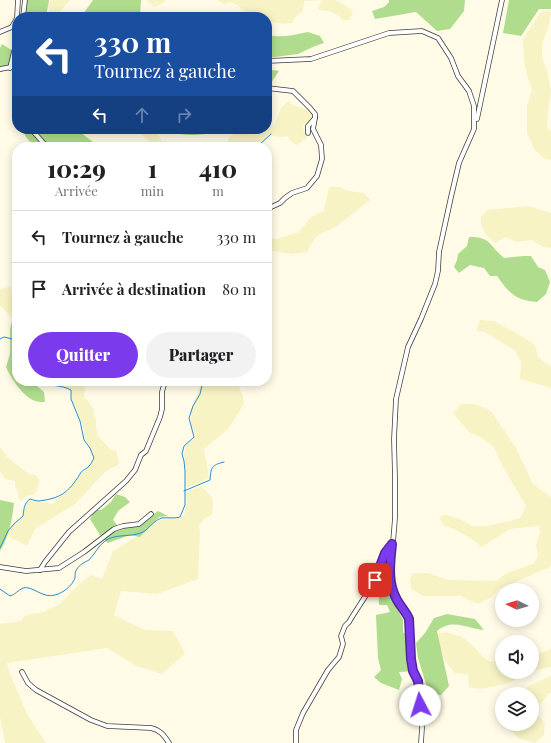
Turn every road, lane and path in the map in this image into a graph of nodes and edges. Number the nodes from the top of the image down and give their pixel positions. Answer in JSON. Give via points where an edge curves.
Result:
{"nodes":[{"id":1,"x":18,"y":0,"type":"edge"},
{"id":2,"x":25,"y":0,"type":"edge"},
{"id":3,"x":502,"y":0,"type":"edge"},
{"id":4,"x":17,"y":12,"type":"edge"},
{"id":5,"x":24,"y":12,"type":"edge"},
{"id":6,"x":12,"y":27,"type":"edge"},
{"id":7,"x":0,"y":32,"type":"edge"},
{"id":8,"x":12,"y":60,"type":"edge"},
{"id":9,"x":272,"y":61,"type":"edge"},
{"id":10,"x":10,"y":68,"type":"joint"},
{"id":11,"x":0,"y":69,"type":"edge"},
{"id":12,"x":272,"y":89,"type":"edge"},
{"id":13,"x":315,"y":118,"type":"junction"},
{"id":14,"x":474,"y":129,"type":"junction"},
{"id":15,"x":308,"y":132,"type":"dead end"},
{"id":16,"x":35,"y":134,"type":"edge"},
{"id":17,"x":43,"y":142,"type":"edge"},
{"id":18,"x":272,"y":207,"type":"edge"},
{"id":19,"x":164,"y":386,"type":"edge"},
{"id":20,"x":151,"y":514,"type":"dead end"},
{"id":21,"x":392,"y":544,"type":"junction"},
{"id":22,"x":0,"y":567,"type":"edge"},
{"id":23,"x":40,"y":570,"type":"junction"},
{"id":24,"x":22,"y":672,"type":"dead end"},
{"id":25,"x":169,"y":743,"type":"edge"},
{"id":26,"x":296,"y":743,"type":"edge"},
{"id":27,"x":421,"y":743,"type":"edge"}],
"edges":[{"from":1,"to":4,"type":"street"},
{"from":2,"to":5,"type":"street"},
{"from":3,"to":14,"type":"street"},
{"from":6,"to":7,"type":"street"},
{"from":8,"to":10,"type":"street"},
{"from":9,"to":14,"type":"street","via":[[311,59],[389,33],[422,31],[438,38],[451,58],[458,76],[469,90],[474,106]]},
{"from":10,"to":11,"type":"street"},
{"from":12,"to":13,"type":"street","via":[[293,92],[310,108]]},
{"from":13,"to":15,"type":"street","via":[[308,126]]},
{"from":13,"to":18,"type":"street","via":[[312,129],[321,145],[322,159],[317,176],[307,188],[292,193],[280,204]]},
{"from":14,"to":21,"type":"street","via":[[459,163],[450,197],[435,284],[408,347],[396,399],[395,518]]},
{"from":16,"to":17,"type":"street"},
{"from":19,"to":23,"type":"street","via":[[160,417],[135,470],[69,532]]},
{"from":20,"to":23,"type":"street","via":[[139,524],[114,529],[59,568]]},
{"from":21,"to":26,"type":"street","via":[[385,553],[370,588],[340,636],[343,644],[339,657],[328,670],[303,713],[296,730]]},
{"from":21,"to":27,"type":"street","via":[[390,580],[398,601],[409,619],[411,659],[419,687]]},
{"from":22,"to":23,"type":"street","via":[[26,571]]},
{"from":24,"to":25,"type":"street","via":[[28,683],[36,690],[91,720],[107,726],[157,729]]}]}
